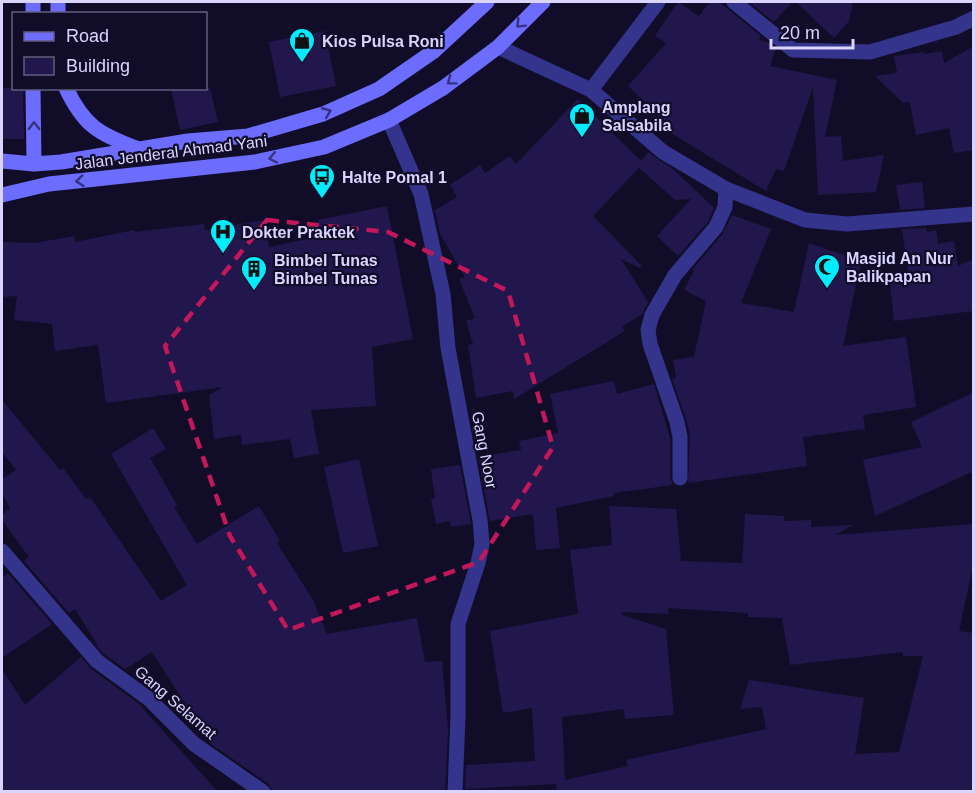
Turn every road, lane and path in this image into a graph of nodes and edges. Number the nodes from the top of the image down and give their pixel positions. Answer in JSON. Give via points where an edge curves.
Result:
{"nodes":[{"id":1,"x":487,"y":2,"type":"edge"},
{"id":2,"x":543,"y":2,"type":"edge"},
{"id":3,"x":658,"y":2,"type":"edge"},
{"id":4,"x":734,"y":2,"type":"edge"},
{"id":5,"x":974,"y":18,"type":"edge"},
{"id":6,"x":498,"y":46,"type":"junction"},
{"id":7,"x":33,"y":90,"type":"edge"},
{"id":8,"x":67,"y":90,"type":"edge"},
{"id":9,"x":591,"y":90,"type":"junction"},
{"id":10,"x":389,"y":120,"type":"junction"},
{"id":11,"x":138,"y":149,"type":"junction"},
{"id":12,"x":2,"y":162,"type":"edge"},
{"id":13,"x":34,"y":164,"type":"junction"},
{"id":14,"x":726,"y":189,"type":"junction"},
{"id":15,"x":2,"y":195,"type":"edge"},
{"id":16,"x":974,"y":214,"type":"edge"},
{"id":17,"x":680,"y":478,"type":"dead end"},
{"id":18,"x":2,"y":551,"type":"edge"},
{"id":19,"x":263,"y":792,"type":"edge"},
{"id":20,"x":455,"y":792,"type":"edge"}],
"edges":[{"from":11,"to":1,"type":"main road","name":"Jalan Jenderal Ahmad Yani","one_way":true,"via":[[248,136],[323,114],[379,89],[434,51]]},
{"from":2,"to":6,"type":"main road","name":"Jalan Jenderal Ahmad Yani","one_way":true},
{"from":3,"to":9,"type":"street"},
{"from":4,"to":5,"type":"street","via":[[793,50],[870,52]]},
{"from":6,"to":9,"type":"street"},
{"from":6,"to":10,"type":"main road","name":"Jalan Jenderal Ahmad Yani","one_way":true,"via":[[442,88]]},
{"from":13,"to":7,"type":"main road","one_way":true},
{"from":8,"to":11,"type":"main road","via":[[87,122],[107,137]]},
{"from":9,"to":14,"type":"street","via":[[663,152]]},
{"from":10,"to":15,"type":"main road","name":"Jalan Jenderal Ahmad Yani","one_way":true,"via":[[324,147],[255,162],[49,184]]},
{"from":10,"to":20,"type":"street","name":"Gang Noor","via":[[421,194],[443,294],[448,348],[480,520],[482,544],[478,564],[458,624]]},
{"from":11,"to":13,"type":"main road","name":"Jalan Jenderal Ahmad Yani"},
{"from":12,"to":13,"type":"main road","name":"Jalan Jenderal Ahmad Yani"},
{"from":14,"to":16,"type":"street","via":[[805,220],[847,224]]},
{"from":14,"to":17,"type":"street","via":[[725,207],[716,227],[675,275],[652,315],[648,330],[677,422]]},
{"from":18,"to":19,"type":"street","name":"Gang Selamat","via":[[97,661],[149,699],[194,744]]}]}
